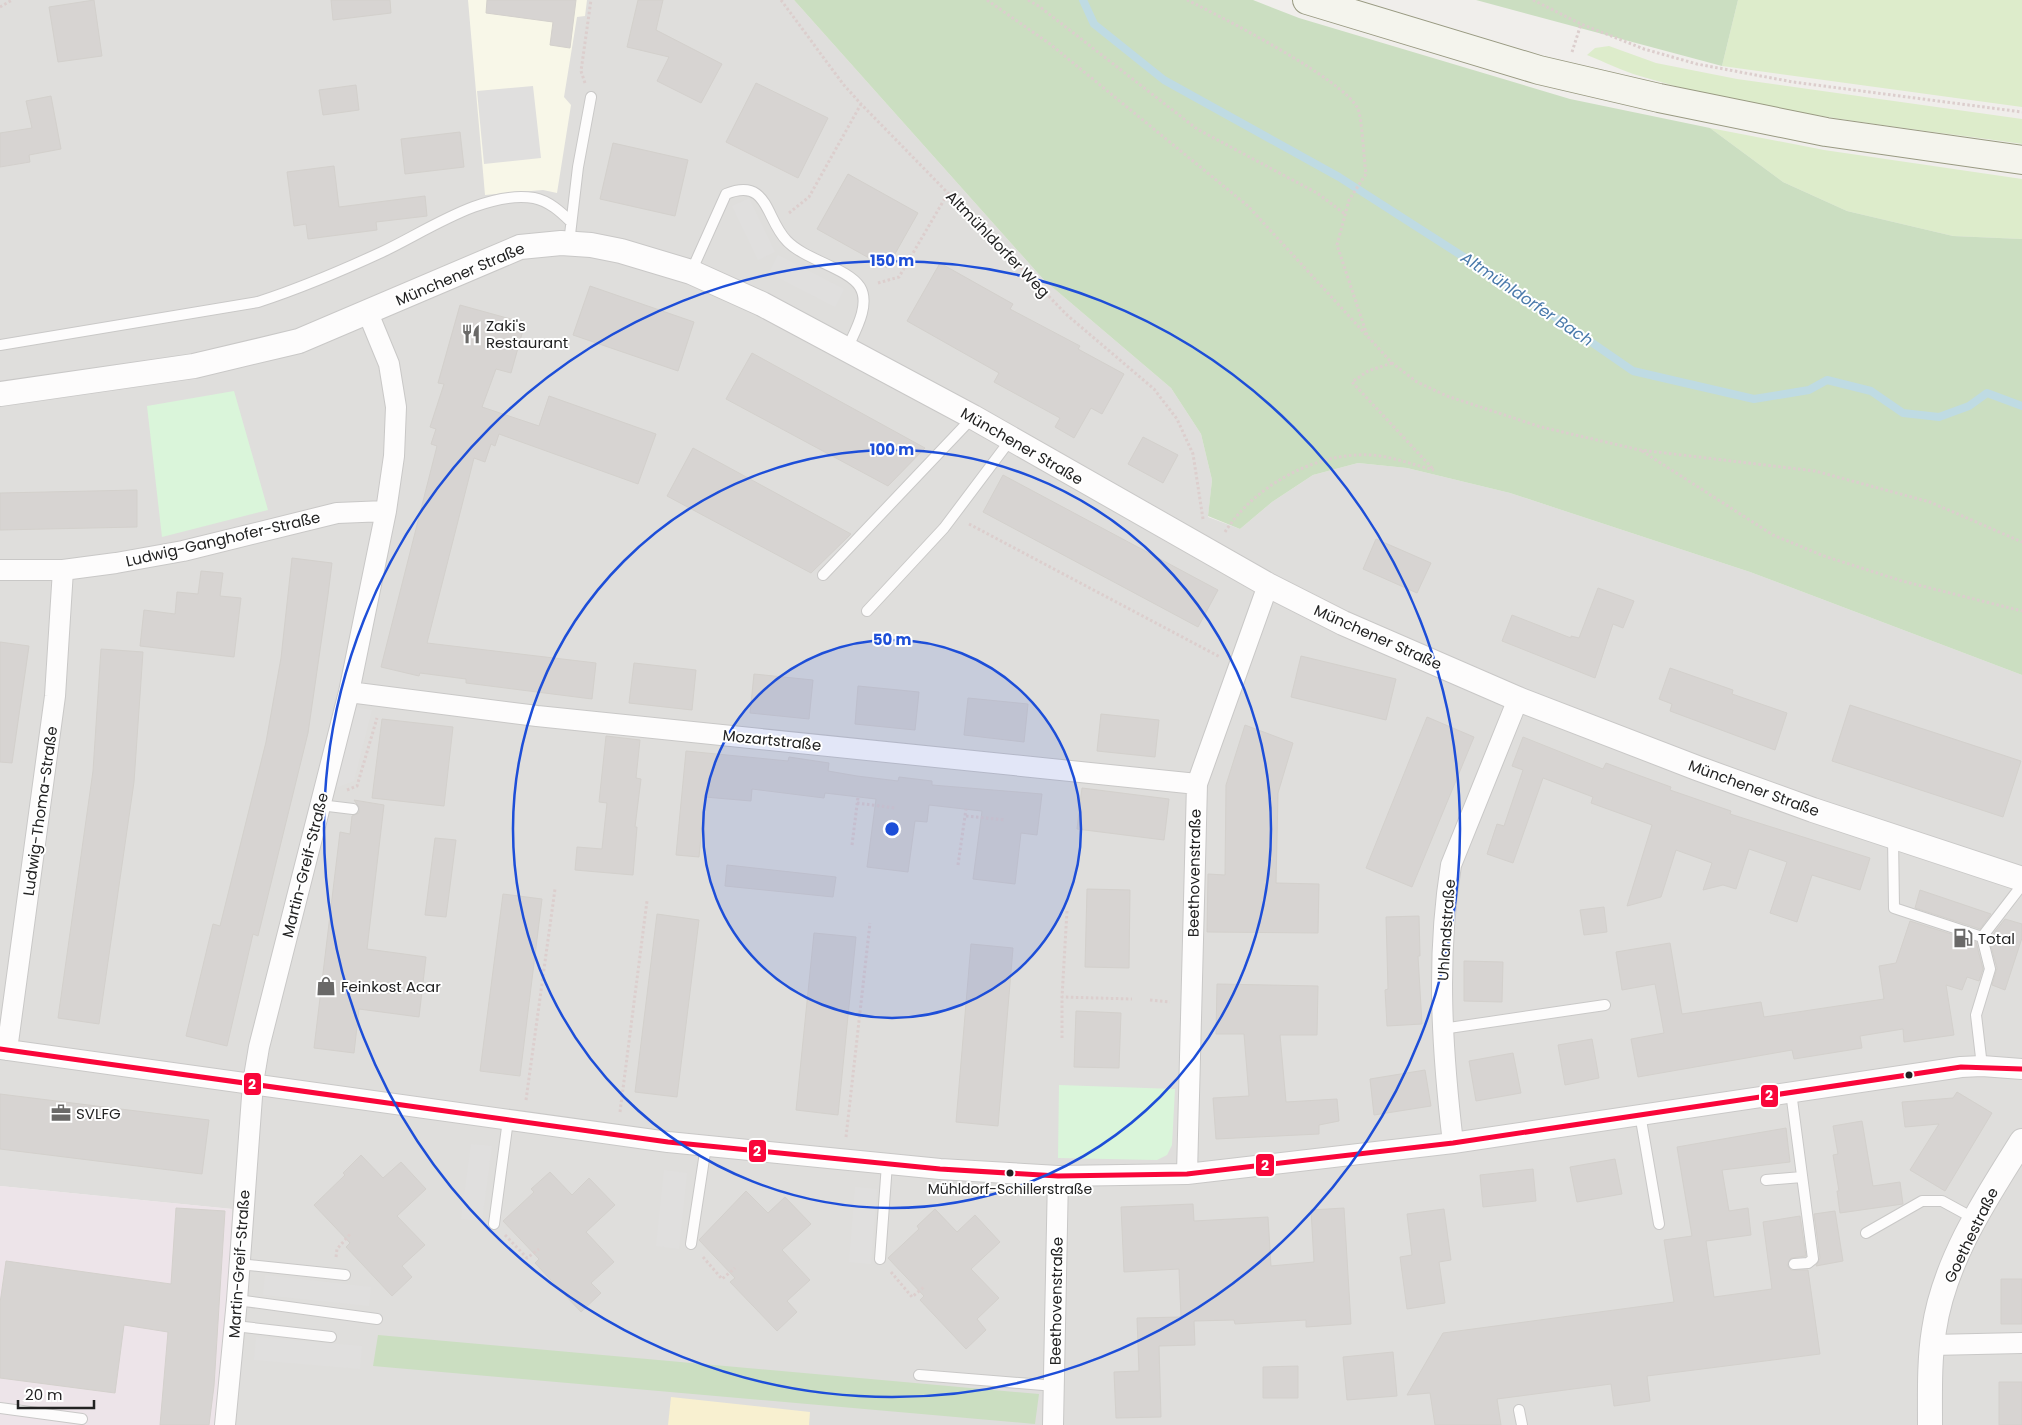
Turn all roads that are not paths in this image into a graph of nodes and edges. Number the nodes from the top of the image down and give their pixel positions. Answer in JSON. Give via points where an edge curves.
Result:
{"nodes":[{"id":1,"x":1306,"y":0,"type":"edge"},
{"id":2,"x":591,"y":96,"type":"road end"},
{"id":3,"x":2022,"y":160,"type":"edge"},
{"id":4,"x":570,"y":233,"type":"junction"},
{"id":5,"x":690,"y":272,"type":"junction"},
{"id":6,"x":368,"y":314,"type":"junction"},
{"id":7,"x":0,"y":345,"type":"edge"},
{"id":8,"x":847,"y":349,"type":"junction"},
{"id":9,"x":0,"y":394,"type":"edge"},
{"id":10,"x":973,"y":417,"type":"junction"},
{"id":11,"x":1011,"y":440,"type":"junction"},
{"id":12,"x":386,"y":511,"type":"junction"},
{"id":13,"x":0,"y":570,"type":"edge"},
{"id":14,"x":63,"y":570,"type":"junction"},
{"id":15,"x":823,"y":575,"type":"dead end"},
{"id":16,"x":1268,"y":585,"type":"junction"},
{"id":17,"x":867,"y":611,"type":"dead end"},
{"id":18,"x":348,"y":692,"type":"junction"},
{"id":19,"x":1518,"y":699,"type":"junction"},
{"id":20,"x":1197,"y":784,"type":"junction"},
{"id":21,"x":327,"y":806,"type":"junction"},
{"id":22,"x":353,"y":809,"type":"dead end"},
{"id":23,"x":1893,"y":837,"type":"junction"},
{"id":24,"x":2022,"y":879,"type":"edge"},
{"id":25,"x":2022,"y":884,"type":"edge"},
{"id":26,"x":1982,"y":937,"type":"junction"},
{"id":27,"x":1605,"y":1005,"type":"dead end"},
{"id":28,"x":1442,"y":1029,"type":"junction"},
{"id":29,"x":3,"y":1050,"type":"edge"},
{"id":30,"x":1982,"y":1066,"type":"junction"},
{"id":31,"x":2022,"y":1069,"type":"edge"},
{"id":32,"x":253,"y":1083,"type":"junction"},
{"id":33,"x":1791,"y":1092,"type":"junction"},
{"id":34,"x":1640,"y":1114,"type":"junction"},
{"id":35,"x":515,"y":1122,"type":"junction"},
{"id":36,"x":2022,"y":1141,"type":"edge"},
{"id":37,"x":1452,"y":1143,"type":"junction"},
{"id":38,"x":706,"y":1146,"type":"junction"},
{"id":39,"x":887,"y":1164,"type":"junction"},
{"id":40,"x":1187,"y":1174,"type":"junction"},
{"id":41,"x":1058,"y":1176,"type":"junction"},
{"id":42,"x":1802,"y":1176,"type":"junction"},
{"id":43,"x":1766,"y":1180,"type":"dead end"},
{"id":44,"x":1975,"y":1219,"type":"junction"},
{"id":45,"x":494,"y":1224,"type":"road end"},
{"id":46,"x":1659,"y":1224,"type":"dead end"},
{"id":47,"x":1866,"y":1233,"type":"dead end"},
{"id":48,"x":691,"y":1244,"type":"road end"},
{"id":49,"x":880,"y":1260,"type":"road end"},
{"id":50,"x":239,"y":1264,"type":"junction"},
{"id":51,"x":1794,"y":1264,"type":"dead end"},
{"id":52,"x":340,"y":1274,"type":"road end"},
{"id":53,"x":237,"y":1300,"type":"junction"},
{"id":54,"x":377,"y":1319,"type":"dead end"},
{"id":55,"x":235,"y":1326,"type":"junction"},
{"id":56,"x":331,"y":1337,"type":"dead end"},
{"id":57,"x":2022,"y":1343,"type":"edge"},
{"id":58,"x":1932,"y":1345,"type":"junction"},
{"id":59,"x":919,"y":1375,"type":"dead end"},
{"id":60,"x":1055,"y":1386,"type":"junction"},
{"id":61,"x":0,"y":1408,"type":"edge"},
{"id":62,"x":1519,"y":1410,"type":"dead end"},
{"id":63,"x":82,"y":1419,"type":"dead end"},
{"id":64,"x":225,"y":1425,"type":"edge"},
{"id":65,"x":1053,"y":1425,"type":"edge"},
{"id":66,"x":1522,"y":1425,"type":"edge"},
{"id":67,"x":1930,"y":1425,"type":"edge"}],
"edges":[{"from":1,"to":3,"type":"main road","via":[[1539,70],[1659,98],[1826,132]]},
{"from":2,"to":4,"type":"lane"},
{"from":4,"to":5,"type":"street","name":"Münchener Straße"},
{"from":4,"to":6,"type":"street","name":"Münchener Straße","via":[[520,247]]},
{"from":4,"to":7,"type":"lane","via":[[550,204],[534,198],[508,198],[454,215],[380,253],[258,302]]},
{"from":5,"to":8,"type":"street","name":"Münchener Straße","via":[[762,304]]},
{"from":5,"to":8,"type":"lane","via":[[726,194],[747,190],[756,192],[784,239],[799,252],[847,275],[860,288],[864,303]]},
{"from":6,"to":9,"type":"street","name":"Münchener Straße","via":[[299,341],[249,355]]},
{"from":6,"to":12,"type":"street","name":"Martin-Greif-Straße","via":[[389,364],[396,408],[394,456]]},
{"from":8,"to":10,"type":"street","name":"Münchener Straße"},
{"from":10,"to":11,"type":"street","name":"Münchener Straße"},
{"from":10,"to":15,"type":"lane"},
{"from":11,"to":16,"type":"street","name":"Münchener Straße"},
{"from":11,"to":17,"type":"lane","via":[[953,516]]},
{"from":12,"to":14,"type":"street","name":"Ludwig-Ganghofer-Straße","via":[[337,513],[183,551]]},
{"from":12,"to":18,"type":"street","name":"Martin-Greif-Straße"},
{"from":13,"to":14,"type":"street","name":"Ludwig-Ganghofer-Straße"},
{"from":14,"to":29,"type":"street","name":"Ludwig-Thoma-Straße","via":[[54,705]]},
{"from":16,"to":19,"type":"street","name":"Münchener Straße","via":[[1343,623]]},
{"from":16,"to":20,"type":"street","name":"Beethovenstraße"},
{"from":18,"to":20,"type":"street","name":"Mozartstraße","via":[[537,716]]},
{"from":18,"to":21,"type":"street","name":"Martin-Greif-Straße"},
{"from":19,"to":23,"type":"street","name":"Münchener Straße","via":[[1697,768]]},
{"from":19,"to":28,"type":"street","name":"Uhlandstraße","via":[[1451,865],[1442,939]]},
{"from":20,"to":40,"type":"street","name":"Beethovenstraße"},
{"from":21,"to":22,"type":"lane"},
{"from":21,"to":32,"type":"street","name":"Martin-Greif-Straße","via":[[259,1047]]},
{"from":23,"to":24,"type":"street","name":"Münchener Straße"},
{"from":23,"to":26,"type":"lane","via":[[1894,908]]},
{"from":25,"to":26,"type":"lane"},
{"from":26,"to":30,"type":"lane","via":[[1990,969],[1976,1015]]},
{"from":27,"to":28,"type":"lane"},
{"from":28,"to":37,"type":"street","name":"Uhlandstraße"},
{"from":29,"to":32,"type":"street"},
{"from":30,"to":31,"type":"street"},
{"from":30,"to":33,"type":"street"},
{"from":32,"to":35,"type":"street"},
{"from":32,"to":50,"type":"street","name":"Martin-Greif-Straße"},
{"from":33,"to":34,"type":"street"},
{"from":33,"to":42,"type":"lane"},
{"from":34,"to":37,"type":"street"},
{"from":34,"to":46,"type":"lane"},
{"from":35,"to":38,"type":"street"},
{"from":35,"to":45,"type":"lane"},
{"from":36,"to":44,"type":"street","name":"Goethestraße"},
{"from":37,"to":40,"type":"street"},
{"from":38,"to":39,"type":"street"},
{"from":38,"to":48,"type":"lane"},
{"from":39,"to":41,"type":"street"},
{"from":39,"to":49,"type":"lane"},
{"from":40,"to":41,"type":"street"},
{"from":41,"to":60,"type":"street","name":"Beethovenstraße"},
{"from":42,"to":43,"type":"lane"},
{"from":42,"to":51,"type":"lane","via":[[1813,1259],[1808,1263]]},
{"from":44,"to":47,"type":"lane","via":[[1942,1201],[1927,1201],[1915,1204]]},
{"from":44,"to":58,"type":"street","name":"Goethestraße","via":[[1946,1285]]},
{"from":50,"to":52,"type":"lane"},
{"from":50,"to":53,"type":"street","name":"Martin-Greif-Straße"},
{"from":53,"to":54,"type":"lane"},
{"from":53,"to":55,"type":"street","name":"Martin-Greif-Straße"},
{"from":55,"to":56,"type":"lane"},
{"from":55,"to":64,"type":"street","name":"Martin-Greif-Straße"},
{"from":57,"to":58,"type":"street"},
{"from":58,"to":67,"type":"street","name":"Goethestraße"},
{"from":59,"to":60,"type":"lane"},
{"from":60,"to":65,"type":"street","name":"Beethovenstraße"},
{"from":61,"to":63,"type":"lane"},
{"from":62,"to":66,"type":"lane"}]}
